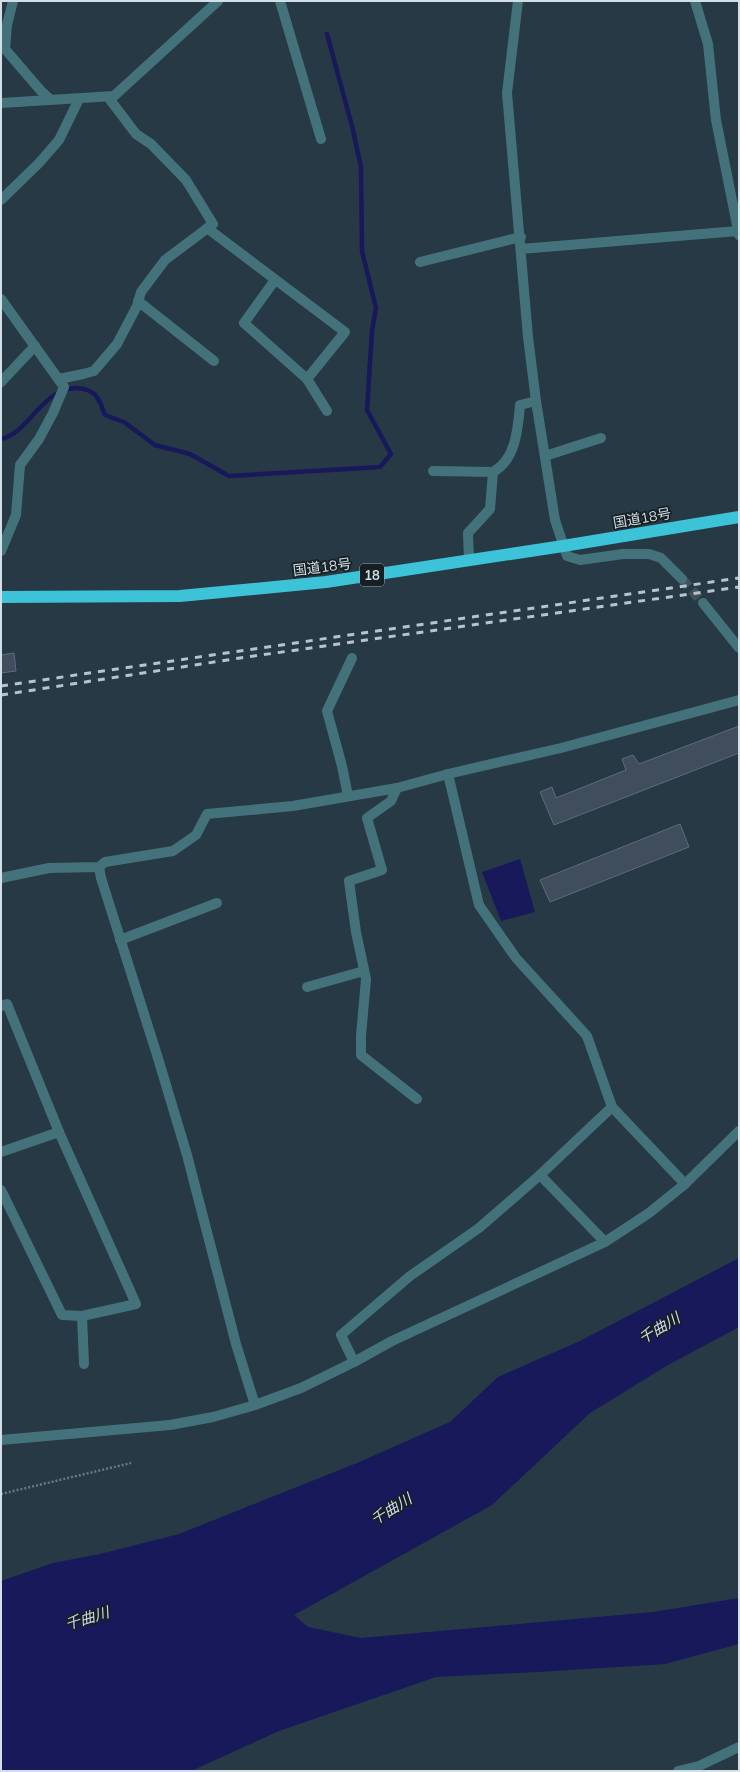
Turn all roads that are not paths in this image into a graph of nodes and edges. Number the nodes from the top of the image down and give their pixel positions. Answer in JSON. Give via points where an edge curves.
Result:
{"nodes":[{"id":1,"x":13,"y":1,"type":"edge"},
{"id":2,"x":218,"y":1,"type":"edge"},
{"id":3,"x":280,"y":1,"type":"edge"},
{"id":4,"x":518,"y":1,"type":"edge"},
{"id":5,"x":695,"y":1,"type":"edge"},
{"id":6,"x":108,"y":97,"type":"junction"},
{"id":7,"x":79,"y":99,"type":"junction"},
{"id":8,"x":51,"y":100,"type":"junction"},
{"id":9,"x":1,"y":103,"type":"edge"},
{"id":10,"x":322,"y":139,"type":"dead end"},
{"id":11,"x":1,"y":200,"type":"edge"},
{"id":12,"x":207,"y":228,"type":"junction"},
{"id":13,"x":738,"y":231,"type":"edge"},
{"id":14,"x":739,"y":234,"type":"edge"},
{"id":15,"x":521,"y":237,"type":"junction"},
{"id":16,"x":521,"y":249,"type":"junction"},
{"id":17,"x":420,"y":262,"type":"dead end"},
{"id":18,"x":275,"y":280,"type":"junction"},
{"id":19,"x":1,"y":298,"type":"edge"},
{"id":20,"x":138,"y":301,"type":"junction"},
{"id":21,"x":35,"y":346,"type":"junction"},
{"id":22,"x":214,"y":361,"type":"dead end"},
{"id":23,"x":59,"y":379,"type":"junction"},
{"id":24,"x":308,"y":379,"type":"junction"},
{"id":25,"x":1,"y":382,"type":"edge"},
{"id":26,"x":536,"y":401,"type":"junction"},
{"id":27,"x":327,"y":411,"type":"dead end"},
{"id":28,"x":601,"y":438,"type":"dead end"},
{"id":29,"x":545,"y":456,"type":"junction"},
{"id":30,"x":433,"y":472,"type":"dead end"},
{"id":31,"x":493,"y":472,"type":"junction"},
{"id":32,"x":739,"y":517,"type":"edge"},
{"id":33,"x":563,"y":546,"type":"junction"},
{"id":34,"x":1,"y":551,"type":"edge"},
{"id":35,"x":469,"y":561,"type":"junction"},
{"id":36,"x":682,"y":579,"type":"tunnel mouth"},
{"id":37,"x":1,"y":596,"type":"edge"},
{"id":38,"x":703,"y":603,"type":"tunnel mouth"},
{"id":39,"x":739,"y":648,"type":"edge"},
{"id":40,"x":352,"y":658,"type":"dead end"},
{"id":41,"x":739,"y":700,"type":"edge"},
{"id":42,"x":448,"y":774,"type":"junction"},
{"id":43,"x":397,"y":788,"type":"junction"},
{"id":44,"x":348,"y":796,"type":"junction"},
{"id":45,"x":99,"y":867,"type":"junction"},
{"id":46,"x":1,"y":878,"type":"edge"},
{"id":47,"x":217,"y":903,"type":"dead end"},
{"id":48,"x":120,"y":940,"type":"junction"},
{"id":49,"x":364,"y":971,"type":"junction"},
{"id":50,"x":307,"y":987,"type":"dead end"},
{"id":51,"x":1,"y":1006,"type":"edge"},
{"id":52,"x":417,"y":1099,"type":"dead end"},
{"id":53,"x":612,"y":1107,"type":"junction"},
{"id":54,"x":739,"y":1131,"type":"edge"},
{"id":55,"x":59,"y":1132,"type":"junction"},
{"id":56,"x":1,"y":1152,"type":"edge"},
{"id":57,"x":540,"y":1175,"type":"junction"},
{"id":58,"x":685,"y":1184,"type":"junction"},
{"id":59,"x":1,"y":1190,"type":"edge"},
{"id":60,"x":605,"y":1242,"type":"junction"},
{"id":61,"x":82,"y":1316,"type":"junction"},
{"id":62,"x":354,"y":1362,"type":"junction"},
{"id":63,"x":84,"y":1364,"type":"dead end"},
{"id":64,"x":255,"y":1405,"type":"junction"},
{"id":65,"x":1,"y":1440,"type":"edge"},
{"id":66,"x":739,"y":1747,"type":"edge"},
{"id":67,"x":678,"y":1771,"type":"edge"}],
"edges":[{"from":1,"to":8,"type":"street","via":[[5,49]]},
{"from":2,"to":6,"type":"street","via":[[114,96]]},
{"from":3,"to":10,"type":"street"},
{"from":4,"to":15,"type":"street","via":[[507,93]]},
{"from":5,"to":13,"type":"street","via":[[708,44],[716,120]]},
{"from":6,"to":7,"type":"street"},
{"from":6,"to":12,"type":"street","via":[[136,134],[151,144],[186,180],[213,224]]},
{"from":7,"to":8,"type":"street"},
{"from":7,"to":11,"type":"street","via":[[59,140]]},
{"from":8,"to":9,"type":"street"},
{"from":12,"to":18,"type":"street"},
{"from":12,"to":20,"type":"street","via":[[165,260],[141,292]]},
{"from":13,"to":14,"type":"street"},
{"from":13,"to":16,"type":"street"},
{"from":15,"to":16,"type":"street"},
{"from":15,"to":17,"type":"street"},
{"from":16,"to":26,"type":"street"},
{"from":18,"to":24,"type":"street","via":[[244,323]]},
{"from":18,"to":24,"type":"street","via":[[345,332]]},
{"from":19,"to":21,"type":"street"},
{"from":20,"to":22,"type":"street"},
{"from":20,"to":23,"type":"street","via":[[117,344],[94,371]]},
{"from":21,"to":23,"type":"street"},
{"from":21,"to":25,"type":"street"},
{"from":23,"to":34,"type":"street","via":[[64,387],[53,413],[39,439],[20,465],[16,515]]},
{"from":24,"to":27,"type":"street"},
{"from":26,"to":29,"type":"street"},
{"from":26,"to":31,"type":"street","via":[[520,405],[517,431],[510,454],[498,470]]},
{"from":28,"to":29,"type":"street"},
{"from":29,"to":33,"type":"street","via":[[555,520]]},
{"from":30,"to":31,"type":"street"},
{"from":31,"to":35,"type":"street","via":[[490,509],[468,533]]},
{"from":32,"to":33,"type":"highway","name":"国道18号","number":"18"},
{"from":33,"to":35,"type":"highway","name":"国道18号","number":"18"},
{"from":33,"to":36,"type":"street","via":[[567,556],[580,560],[623,554],[649,554],[661,558]]},
{"from":35,"to":37,"type":"highway","name":"国道18号","number":"18","via":[[326,582],[180,596]]},
{"from":38,"to":39,"type":"street"},
{"from":40,"to":44,"type":"street","via":[[327,711]]},
{"from":41,"to":42,"type":"street","via":[[561,748]]},
{"from":42,"to":43,"type":"street"},
{"from":42,"to":53,"type":"street","via":[[479,906],[516,958],[587,1036]]},
{"from":43,"to":44,"type":"street"},
{"from":43,"to":49,"type":"street","via":[[391,800],[367,818],[382,870],[349,881]]},
{"from":44,"to":45,"type":"street","via":[[293,806],[207,814],[196,835],[173,851],[105,862]]},
{"from":45,"to":46,"type":"street","via":[[49,868]]},
{"from":45,"to":48,"type":"street"},
{"from":47,"to":48,"type":"street"},
{"from":48,"to":64,"type":"street","via":[[187,1155],[236,1344]]},
{"from":49,"to":50,"type":"street"},
{"from":49,"to":52,"type":"street","via":[[366,979],[361,1055]]},
{"from":51,"to":55,"type":"street","via":[[7,1004]]},
{"from":53,"to":57,"type":"street"},
{"from":53,"to":58,"type":"street"},
{"from":54,"to":58,"type":"street"},
{"from":55,"to":56,"type":"street"},
{"from":55,"to":61,"type":"street","via":[[136,1304]]},
{"from":57,"to":60,"type":"street"},
{"from":57,"to":62,"type":"street","via":[[479,1228],[410,1276],[341,1335]]},
{"from":58,"to":60,"type":"street","via":[[649,1213]]},
{"from":59,"to":61,"type":"street","via":[[62,1315]]},
{"from":60,"to":62,"type":"street","via":[[392,1341]]},
{"from":61,"to":63,"type":"street"},
{"from":62,"to":64,"type":"street","via":[[301,1388]]},
{"from":64,"to":65,"type":"street","via":[[213,1417],[170,1425]]},
{"from":66,"to":67,"type":"street","via":[[699,1766]]}]}
